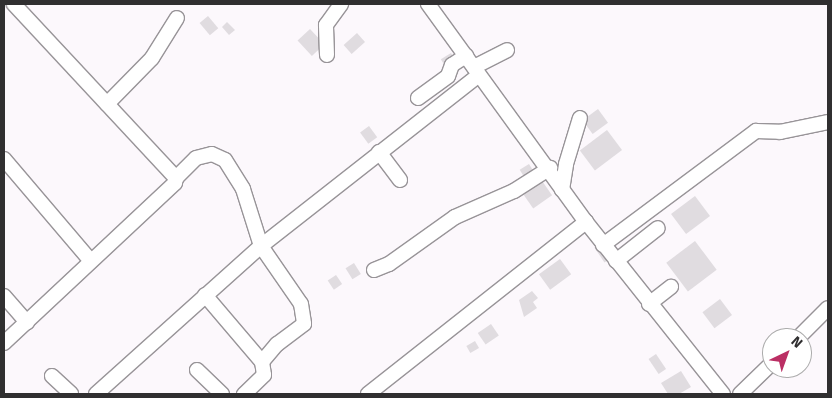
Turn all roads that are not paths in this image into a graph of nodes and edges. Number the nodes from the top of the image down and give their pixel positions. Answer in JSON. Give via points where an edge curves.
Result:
{"nodes":[{"id":1,"x":14,"y":4,"type":"edge"},
{"id":2,"x":341,"y":4,"type":"edge"},
{"id":3,"x":428,"y":4,"type":"edge"},
{"id":4,"x":176,"y":18,"type":"dead end"},
{"id":5,"x":507,"y":50,"type":"dead end"},
{"id":6,"x":327,"y":55,"type":"dead end"},
{"id":7,"x":473,"y":66,"type":"junction"},
{"id":8,"x":418,"y":98,"type":"dead end"},
{"id":9,"x":107,"y":104,"type":"junction"},
{"id":10,"x":580,"y":118,"type":"dead end"},
{"id":11,"x":828,"y":122,"type":"edge"},
{"id":12,"x":379,"y":152,"type":"junction"},
{"id":13,"x":4,"y":159,"type":"edge"},
{"id":14,"x":550,"y":168,"type":"junction"},
{"id":15,"x":176,"y":178,"type":"junction"},
{"id":16,"x":400,"y":180,"type":"dead end"},
{"id":17,"x":562,"y":190,"type":"junction"},
{"id":18,"x":586,"y":222,"type":"junction"},
{"id":19,"x":658,"y":228,"type":"dead end"},
{"id":20,"x":603,"y":245,"type":"junction"},
{"id":21,"x":261,"y":246,"type":"junction"},
{"id":22,"x":90,"y":260,"type":"junction"},
{"id":23,"x":616,"y":261,"type":"junction"},
{"id":24,"x":374,"y":270,"type":"dead end"},
{"id":25,"x":671,"y":287,"type":"dead end"},
{"id":26,"x":205,"y":295,"type":"junction"},
{"id":27,"x":4,"y":296,"type":"edge"},
{"id":28,"x":649,"y":304,"type":"junction"},
{"id":29,"x":828,"y":308,"type":"edge"},
{"id":30,"x":27,"y":322,"type":"junction"},
{"id":31,"x":808,"y":328,"type":"edge"},
{"id":32,"x":4,"y":343,"type":"edge"},
{"id":33,"x":262,"y":362,"type":"junction"},
{"id":34,"x":197,"y":370,"type":"dead end"},
{"id":35,"x":762,"y":373,"type":"edge"},
{"id":36,"x":52,"y":376,"type":"dead end"},
{"id":37,"x":71,"y":394,"type":"edge"},
{"id":38,"x":96,"y":394,"type":"edge"},
{"id":39,"x":222,"y":394,"type":"edge"},
{"id":40,"x":244,"y":394,"type":"edge"},
{"id":41,"x":368,"y":394,"type":"edge"},
{"id":42,"x":723,"y":394,"type":"edge"},
{"id":43,"x":740,"y":394,"type":"edge"}],
"edges":[{"from":1,"to":9,"type":"street"},
{"from":2,"to":6,"type":"street","via":[[326,25]]},
{"from":3,"to":7,"type":"street"},
{"from":4,"to":9,"type":"street","via":[[152,58]]},
{"from":5,"to":7,"type":"street"},
{"from":7,"to":8,"type":"street","via":[[452,65],[448,76]]},
{"from":7,"to":12,"type":"street"},
{"from":7,"to":14,"type":"street"},
{"from":9,"to":15,"type":"street"},
{"from":10,"to":17,"type":"street"},
{"from":11,"to":20,"type":"street","via":[[780,132],[756,131]]},
{"from":12,"to":16,"type":"street"},
{"from":12,"to":21,"type":"street"},
{"from":13,"to":22,"type":"street"},
{"from":14,"to":17,"type":"street"},
{"from":14,"to":24,"type":"street","via":[[514,191],[455,217],[389,264]]},
{"from":15,"to":21,"type":"street","via":[[196,158],[212,154],[225,160],[243,189]]},
{"from":15,"to":22,"type":"street","via":[[175,184]]},
{"from":17,"to":18,"type":"street"},
{"from":18,"to":20,"type":"street"},
{"from":18,"to":41,"type":"street"},
{"from":19,"to":23,"type":"street"},
{"from":20,"to":23,"type":"street"},
{"from":21,"to":26,"type":"street"},
{"from":21,"to":33,"type":"street","via":[[295,292],[304,315],[304,324],[277,344]]},
{"from":22,"to":30,"type":"street"},
{"from":23,"to":28,"type":"street"},
{"from":25,"to":28,"type":"street"},
{"from":26,"to":33,"type":"street"},
{"from":26,"to":38,"type":"street"},
{"from":27,"to":30,"type":"street"},
{"from":28,"to":42,"type":"street"},
{"from":29,"to":31,"type":"street"},
{"from":30,"to":32,"type":"street"},
{"from":33,"to":40,"type":"street","via":[[264,374]]},
{"from":34,"to":39,"type":"street"},
{"from":35,"to":43,"type":"street"},
{"from":36,"to":37,"type":"street"}]}
